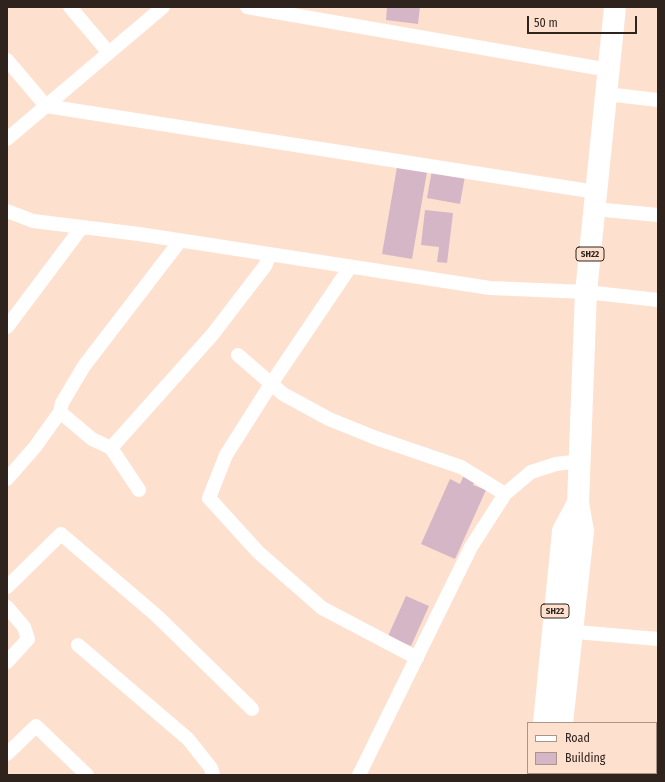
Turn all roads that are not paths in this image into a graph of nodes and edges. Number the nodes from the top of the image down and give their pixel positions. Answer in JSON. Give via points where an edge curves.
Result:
{"nodes":[{"id":1,"x":70,"y":7,"type":"edge"},
{"id":2,"x":163,"y":7,"type":"edge"},
{"id":3,"x":247,"y":7,"type":"edge"},
{"id":4,"x":615,"y":7,"type":"edge"},
{"id":5,"x":109,"y":53,"type":"junction"},
{"id":6,"x":7,"y":60,"type":"edge"},
{"id":7,"x":609,"y":70,"type":"junction"},
{"id":8,"x":606,"y":94,"type":"junction"},
{"id":9,"x":658,"y":100,"type":"edge"},
{"id":10,"x":46,"y":106,"type":"junction"},
{"id":11,"x":7,"y":139,"type":"edge"},
{"id":12,"x":595,"y":200,"type":"junction"},
{"id":13,"x":7,"y":211,"type":"edge"},
{"id":14,"x":658,"y":215,"type":"edge"},
{"id":15,"x":82,"y":227,"type":"junction"},
{"id":16,"x":180,"y":241,"type":"junction"},
{"id":17,"x":270,"y":254,"type":"junction"},
{"id":18,"x":350,"y":266,"type":"junction"},
{"id":19,"x":586,"y":292,"type":"junction"},
{"id":20,"x":658,"y":300,"type":"edge"},
{"id":21,"x":7,"y":327,"type":"edge"},
{"id":22,"x":238,"y":355,"type":"dead end"},
{"id":23,"x":271,"y":384,"type":"junction"},
{"id":24,"x":60,"y":412,"type":"junction"},
{"id":25,"x":111,"y":448,"type":"junction"},
{"id":26,"x":580,"y":461,"type":"junction"},
{"id":27,"x":7,"y":479,"type":"edge"},
{"id":28,"x":139,"y":490,"type":"dead end"},
{"id":29,"x":505,"y":494,"type":"junction"},
{"id":30,"x":7,"y":587,"type":"edge"},
{"id":31,"x":7,"y":607,"type":"edge"},
{"id":32,"x":562,"y":631,"type":"junction"},
{"id":33,"x":658,"y":639,"type":"edge"},
{"id":34,"x":78,"y":646,"type":"dead end"},
{"id":35,"x":417,"y":658,"type":"junction"},
{"id":36,"x":7,"y":662,"type":"edge"},
{"id":37,"x":252,"y":709,"type":"dead end"},
{"id":38,"x":544,"y":722,"type":"edge"},
{"id":39,"x":562,"y":722,"type":"edge"},
{"id":40,"x":7,"y":754,"type":"edge"},
{"id":41,"x":88,"y":775,"type":"edge"},
{"id":42,"x":213,"y":775,"type":"edge"},
{"id":43,"x":359,"y":775,"type":"edge"}],
"edges":[{"from":1,"to":5,"type":"street"},
{"from":2,"to":5,"type":"street"},
{"from":3,"to":7,"type":"street"},
{"from":4,"to":7,"type":"main road","number":"SH22"},
{"from":5,"to":10,"type":"street"},
{"from":6,"to":10,"type":"street"},
{"from":7,"to":8,"type":"main road","number":"SH22"},
{"from":8,"to":9,"type":"street"},
{"from":8,"to":12,"type":"main road","number":"SH22"},
{"from":10,"to":11,"type":"street"},
{"from":10,"to":12,"type":"street"},
{"from":12,"to":14,"type":"street"},
{"from":12,"to":19,"type":"main road","number":"SH22"},
{"from":13,"to":15,"type":"street","via":[[33,221]]},
{"from":15,"to":16,"type":"street"},
{"from":15,"to":21,"type":"street"},
{"from":16,"to":17,"type":"street"},
{"from":16,"to":24,"type":"street","via":[[84,366],[62,403]]},
{"from":17,"to":18,"type":"street"},
{"from":17,"to":25,"type":"street","via":[[265,266],[212,335]]},
{"from":18,"to":19,"type":"street","via":[[490,288]]},
{"from":18,"to":23,"type":"street"},
{"from":19,"to":20,"type":"street"},
{"from":19,"to":26,"type":"main road","number":"SH22"},
{"from":22,"to":23,"type":"street"},
{"from":23,"to":29,"type":"street","via":[[283,394],[329,419],[461,467]]},
{"from":23,"to":35,"type":"street","via":[[226,455],[209,498],[258,552],[322,608]]},
{"from":24,"to":25,"type":"street","via":[[92,439]]},
{"from":24,"to":27,"type":"street","via":[[35,447]]},
{"from":25,"to":28,"type":"street"},
{"from":26,"to":29,"type":"street","via":[[556,464],[531,472]]},
{"from":26,"to":32,"type":"main road","number":"SH22","via":[[578,502],[562,531]]},
{"from":29,"to":35,"type":"street","via":[[470,547]]},
{"from":30,"to":37,"type":"street","via":[[61,534],[157,616]]},
{"from":31,"to":36,"type":"street","via":[[24,627],[28,638]]},
{"from":32,"to":33,"type":"street"},
{"from":32,"to":38,"type":"main road","number":"SH22"},
{"from":32,"to":39,"type":"main road","number":"SH22"},
{"from":34,"to":42,"type":"street","via":[[188,739],[211,768]]},
{"from":35,"to":43,"type":"street"},
{"from":40,"to":41,"type":"street","via":[[36,726]]}]}
